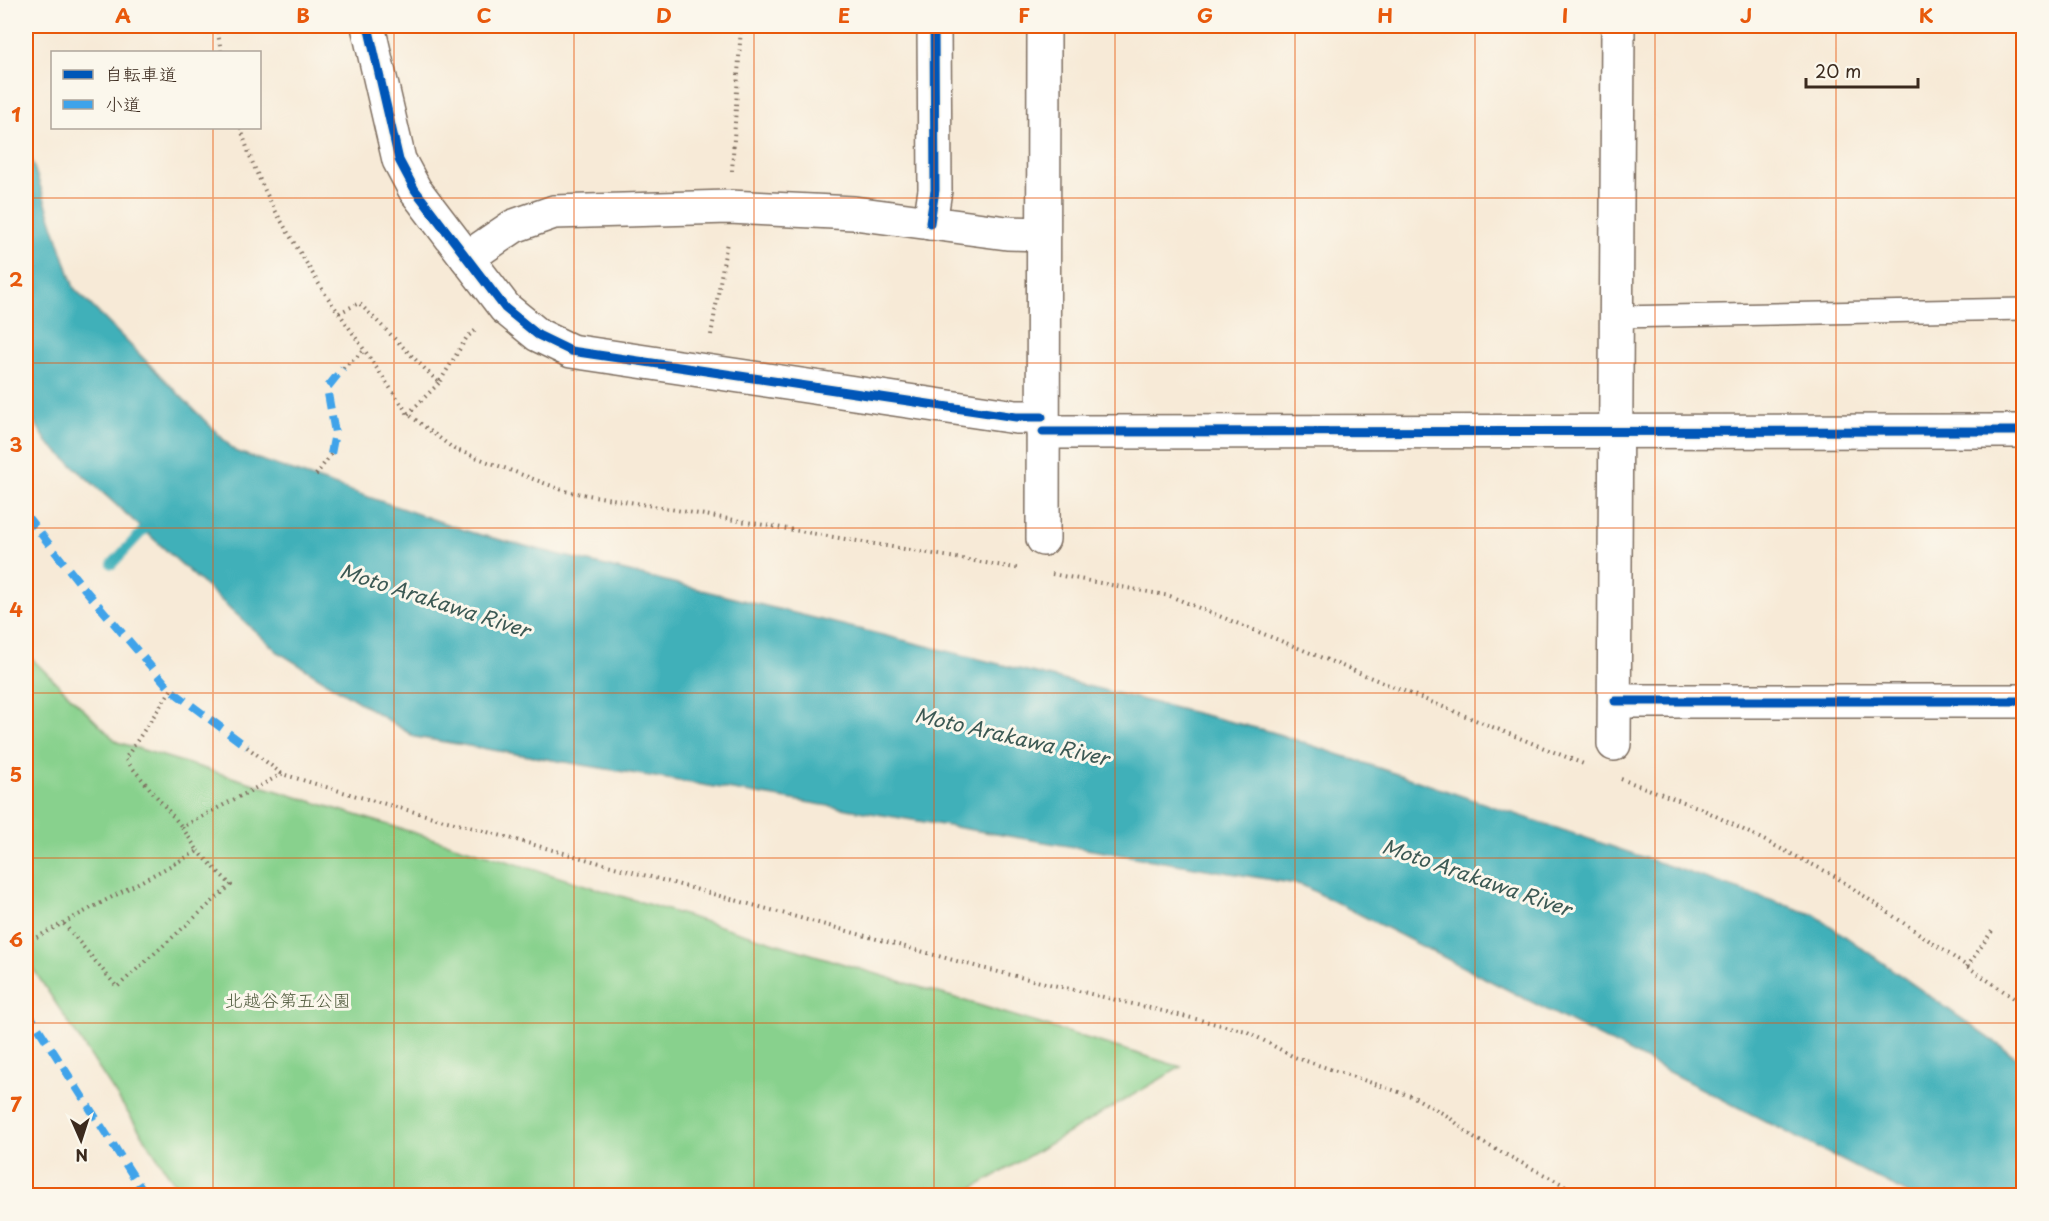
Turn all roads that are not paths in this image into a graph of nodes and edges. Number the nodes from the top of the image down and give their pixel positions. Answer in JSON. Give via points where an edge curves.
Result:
{"nodes":[{"id":1,"x":368,"y":26,"type":"edge"},
{"id":2,"x":934,"y":26,"type":"edge"},
{"id":3,"x":1044,"y":26,"type":"edge"},
{"id":4,"x":1618,"y":26,"type":"edge"},
{"id":5,"x":930,"y":223,"type":"junction"},
{"id":6,"x":1043,"y":234,"type":"junction"},
{"id":7,"x":467,"y":258,"type":"junction"},
{"id":8,"x":2024,"y":309,"type":"edge"},
{"id":9,"x":1617,"y":317,"type":"junction"},
{"id":10,"x":1042,"y":424,"type":"junction"},
{"id":11,"x":1616,"y":431,"type":"junction"},
{"id":12,"x":2024,"y":431,"type":"edge"},
{"id":13,"x":1043,"y":539,"type":"dead end"},
{"id":14,"x":1615,"y":701,"type":"junction"},
{"id":15,"x":2024,"y":701,"type":"edge"},
{"id":16,"x":1605,"y":757,"type":"road end"}],
"edges":[{"from":1,"to":7,"type":"street","via":[[399,160],[415,190]]},
{"from":2,"to":5,"type":"street","via":[[935,190]]},
{"from":3,"to":6,"type":"street"},
{"from":4,"to":9,"type":"street"},
{"from":5,"to":6,"type":"street"},
{"from":5,"to":7,"type":"street","via":[[854,213],[729,207],[554,212],[514,226]]},
{"from":6,"to":10,"type":"street"},
{"from":7,"to":10,"type":"street","via":[[505,308],[538,334],[571,351]]},
{"from":8,"to":9,"type":"lane"},
{"from":9,"to":11,"type":"street"},
{"from":10,"to":11,"type":"street"},
{"from":10,"to":13,"type":"street"},
{"from":11,"to":12,"type":"street"},
{"from":11,"to":14,"type":"street"},
{"from":14,"to":15,"type":"street"},
{"from":14,"to":16,"type":"street"}]}
